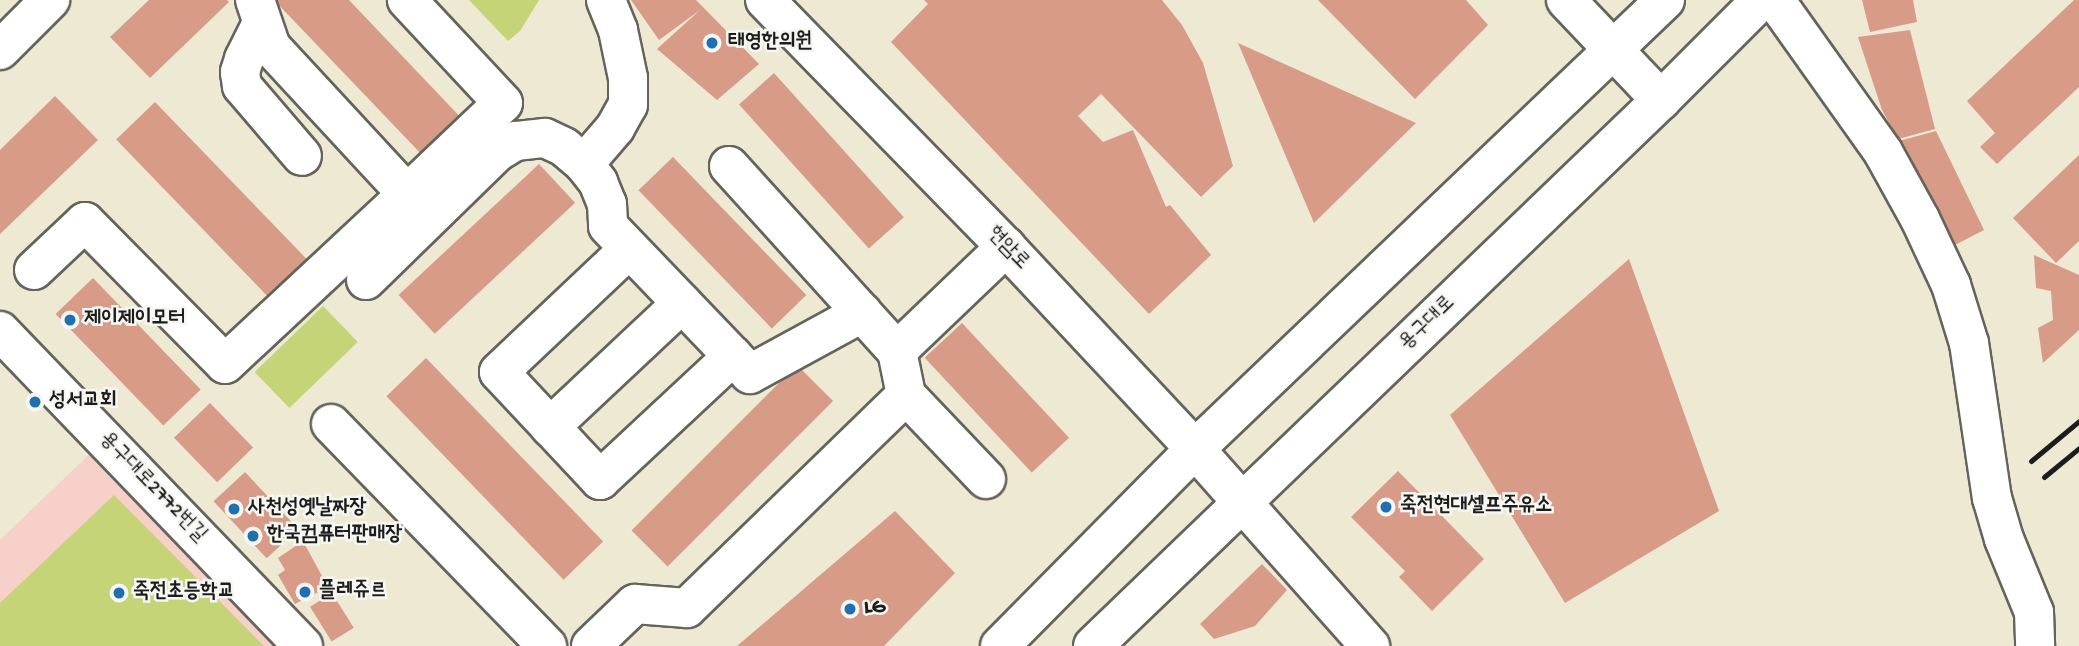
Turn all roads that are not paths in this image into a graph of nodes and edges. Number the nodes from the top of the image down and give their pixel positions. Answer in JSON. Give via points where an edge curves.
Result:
{"nodes":[{"id":1,"x":50,"y":0,"type":"edge"},
{"id":2,"x":407,"y":0,"type":"edge"},
{"id":3,"x":606,"y":0,"type":"edge"},
{"id":4,"x":765,"y":0,"type":"edge"},
{"id":5,"x":1566,"y":0,"type":"edge"},
{"id":6,"x":1665,"y":0,"type":"edge"},
{"id":7,"x":1761,"y":0,"type":"edge"},
{"id":8,"x":1775,"y":0,"type":"edge"},
{"id":9,"x":259,"y":12,"type":"edge"},
{"id":10,"x":0,"y":50,"type":"edge"},
{"id":11,"x":1613,"y":50,"type":"junction"},
{"id":12,"x":1661,"y":100,"type":"junction"},
{"id":13,"x":302,"y":156,"type":"dead end"},
{"id":14,"x":584,"y":164,"type":"junction"},
{"id":15,"x":729,"y":166,"type":"dead end"},
{"id":16,"x":407,"y":194,"type":"junction"},
{"id":17,"x":1006,"y":247,"type":"junction"},
{"id":18,"x":629,"y":248,"type":"junction"},
{"id":19,"x":34,"y":270,"type":"dead end"},
{"id":20,"x":366,"y":280,"type":"dead end"},
{"id":21,"x":682,"y":303,"type":"junction"},
{"id":22,"x":862,"y":313,"type":"junction"},
{"id":23,"x":0,"y":331,"type":"edge"},
{"id":24,"x":897,"y":351,"type":"junction"},
{"id":25,"x":733,"y":356,"type":"junction"},
{"id":26,"x":906,"y":395,"type":"junction"},
{"id":27,"x":331,"y":424,"type":"dead end"},
{"id":28,"x":550,"y":427,"type":"junction"},
{"id":29,"x":1195,"y":449,"type":"junction"},
{"id":30,"x":986,"y":479,"type":"dead end"},
{"id":31,"x":1243,"y":503,"type":"junction"},
{"id":32,"x":303,"y":646,"type":"edge"},
{"id":33,"x":547,"y":646,"type":"edge"},
{"id":34,"x":591,"y":646,"type":"edge"},
{"id":35,"x":1000,"y":646,"type":"edge"},
{"id":36,"x":1093,"y":646,"type":"edge"},
{"id":37,"x":1370,"y":646,"type":"edge"},
{"id":38,"x":2035,"y":646,"type":"edge"}],
"edges":[{"from":1,"to":10,"type":"street"},
{"from":2,"to":16,"type":"street","via":[[503,103]]},
{"from":3,"to":14,"type":"street","via":[[618,30],[628,78],[628,105]]},
{"from":4,"to":17,"type":"street","name":"현암로"},
{"from":5,"to":11,"type":"street"},
{"from":6,"to":11,"type":"street"},
{"from":7,"to":12,"type":"street","name":"용구대로"},
{"from":8,"to":38,"type":"street","via":[[1883,152],[1951,285],[1969,343],[1993,498],[2034,612]]},
{"from":9,"to":13,"type":"street","via":[[240,72],[242,86]]},
{"from":9,"to":16,"type":"street","via":[[271,47]]},
{"from":11,"to":12,"type":"street"},
{"from":11,"to":29,"type":"street"},
{"from":12,"to":31,"type":"street","name":"용구대로"},
{"from":14,"to":18,"type":"street","via":[[607,204],[608,226]]},
{"from":14,"to":20,"type":"street","via":[[564,146],[545,138],[515,141],[497,152]]},
{"from":15,"to":22,"type":"street"},
{"from":16,"to":19,"type":"street","via":[[225,364],[85,222]]},
{"from":17,"to":24,"type":"street"},
{"from":17,"to":29,"type":"street","name":"현암로"},
{"from":18,"to":21,"type":"street"},
{"from":18,"to":28,"type":"street","via":[[499,372]]},
{"from":21,"to":25,"type":"street"},
{"from":21,"to":28,"type":"street"},
{"from":22,"to":24,"type":"street"},
{"from":22,"to":25,"type":"street","via":[[750,374]]},
{"from":23,"to":32,"type":"street","name":"용구대로2772번길"},
{"from":24,"to":26,"type":"street"},
{"from":25,"to":28,"type":"street","via":[[600,480]]},
{"from":26,"to":30,"type":"street"},
{"from":26,"to":34,"type":"street","via":[[687,608],[635,604]]},
{"from":27,"to":33,"type":"street"},
{"from":29,"to":31,"type":"street","name":"현암로"},
{"from":29,"to":35,"type":"street"},
{"from":31,"to":36,"type":"street","name":"용구대로"},
{"from":31,"to":37,"type":"street","name":"현암로"}]}
